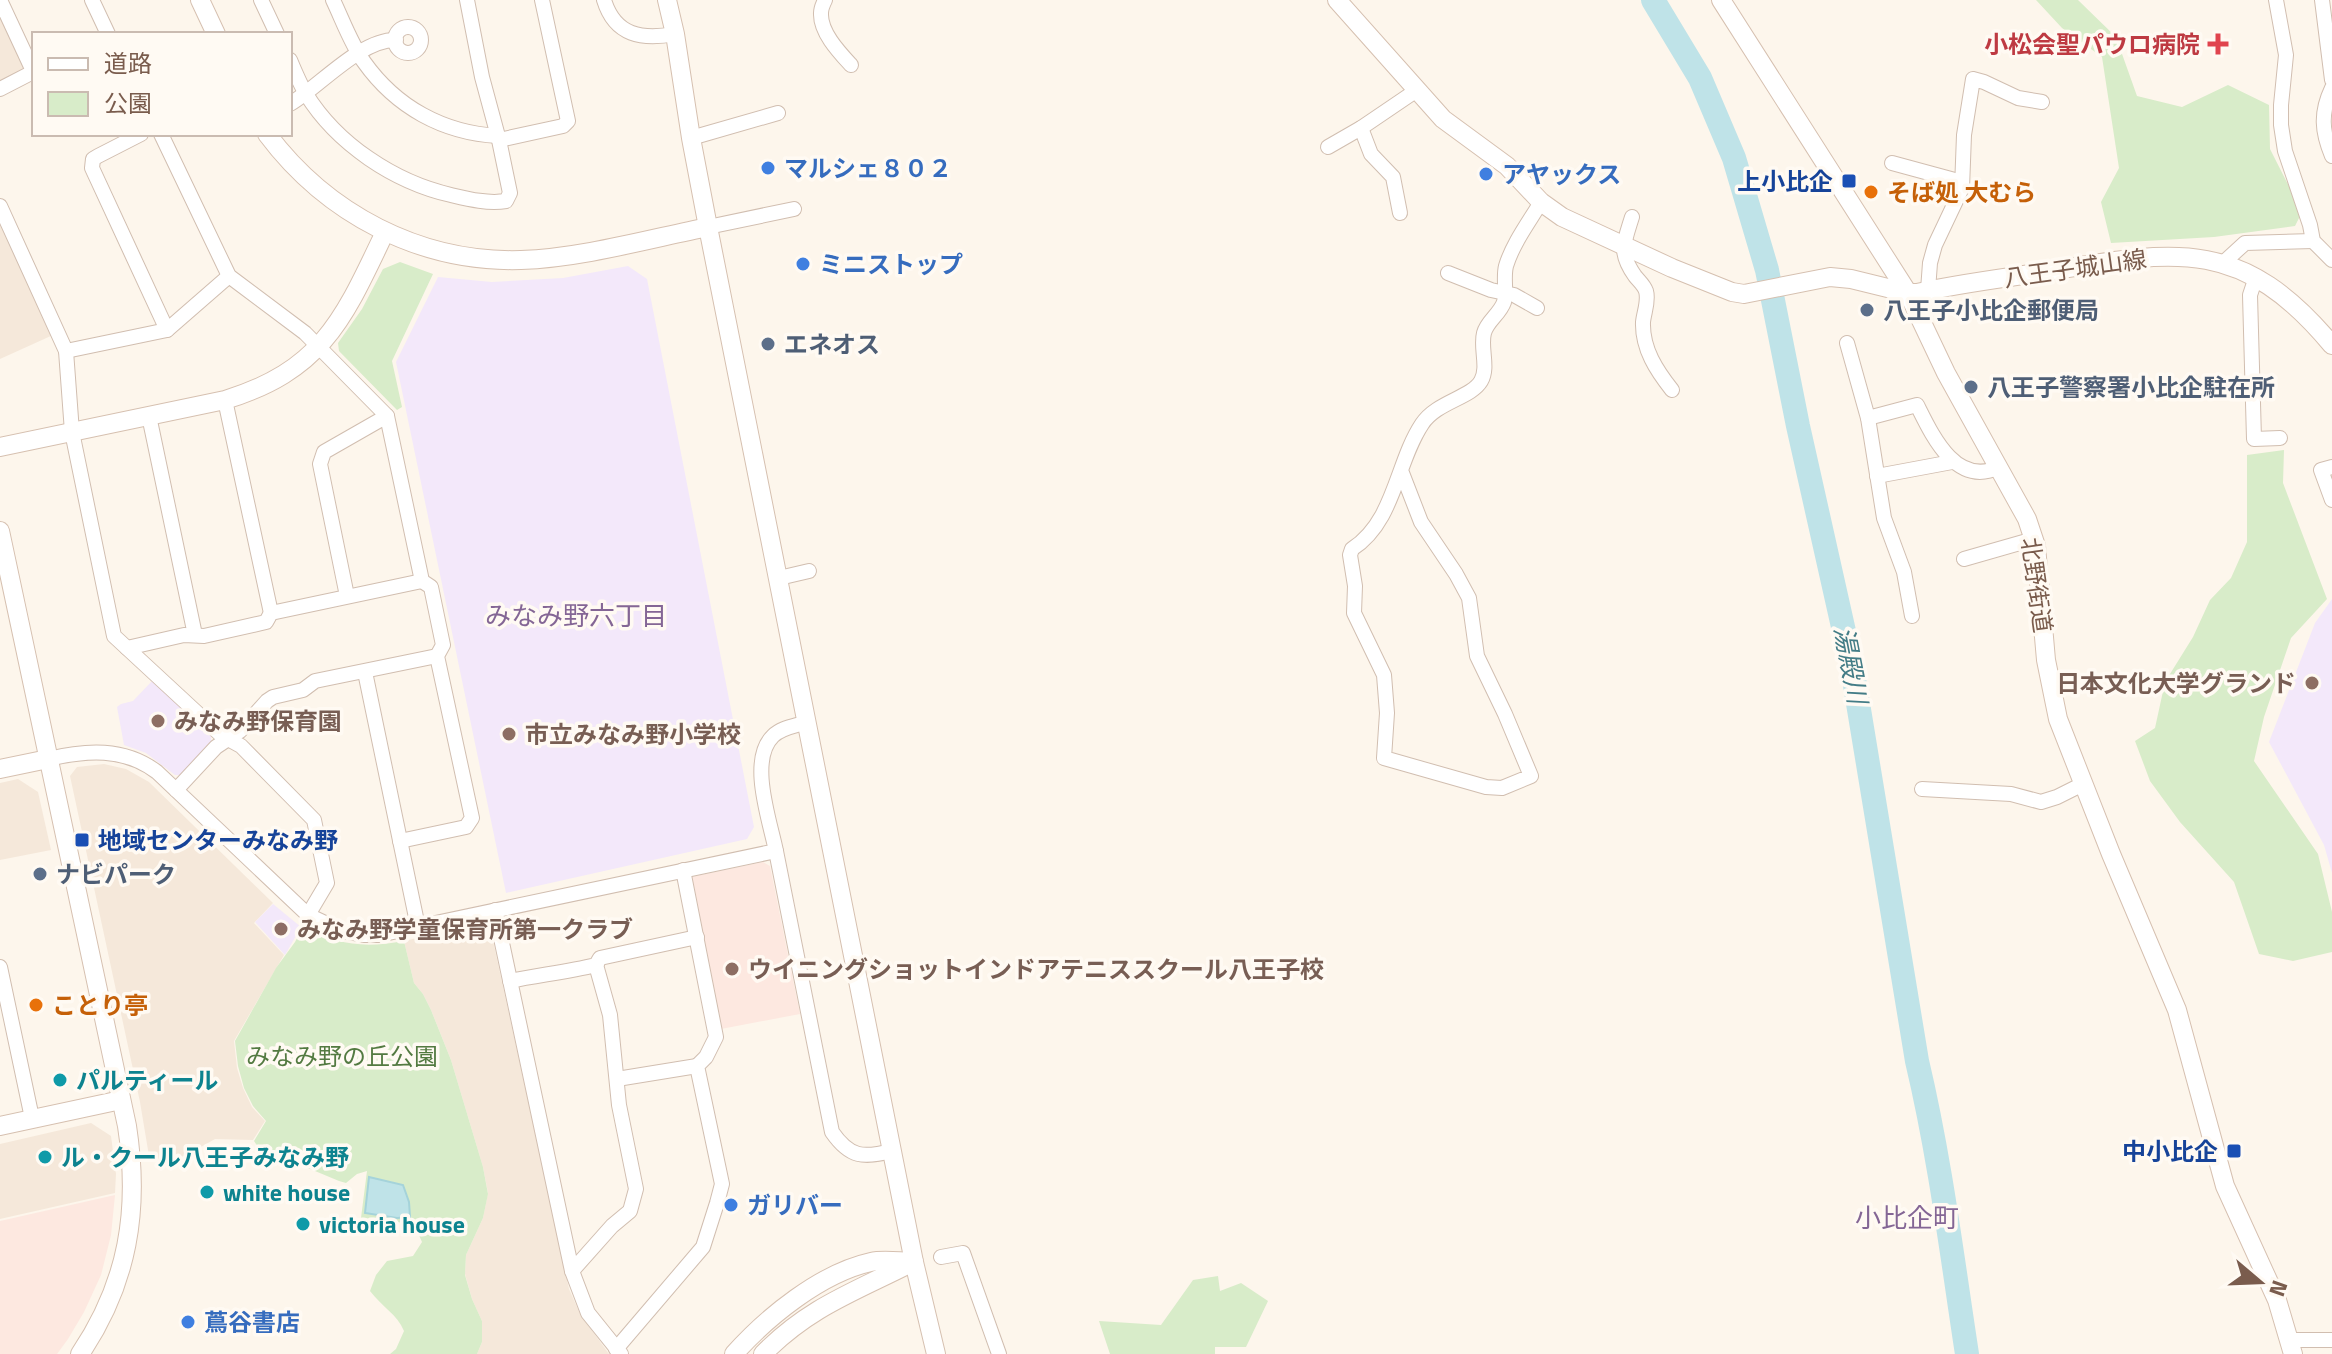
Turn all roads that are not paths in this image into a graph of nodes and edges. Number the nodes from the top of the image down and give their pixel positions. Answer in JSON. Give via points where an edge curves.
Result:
{"nodes":[{"id":1,"x":0,"y":0,"type":"edge"},
{"id":2,"x":92,"y":0,"type":"edge"},
{"id":3,"x":200,"y":0,"type":"edge"},
{"id":4,"x":261,"y":0,"type":"edge"},
{"id":5,"x":333,"y":0,"type":"edge"},
{"id":6,"x":467,"y":0,"type":"edge"},
{"id":7,"x":542,"y":0,"type":"edge"},
{"id":8,"x":604,"y":0,"type":"edge"},
{"id":9,"x":667,"y":0,"type":"edge"},
{"id":10,"x":825,"y":0,"type":"edge"},
{"id":11,"x":1337,"y":0,"type":"edge"},
{"id":12,"x":1721,"y":0,"type":"edge"},
{"id":13,"x":2276,"y":0,"type":"edge"},
{"id":14,"x":2322,"y":0,"type":"edge"},
{"id":15,"x":107,"y":32,"type":"edge"},
{"id":16,"x":215,"y":32,"type":"edge"},
{"id":17,"x":276,"y":32,"type":"edge"},
{"id":18,"x":675,"y":34,"type":"junction"},
{"id":19,"x":396,"y":40,"type":"dead end"},
{"id":20,"x":359,"y":52,"type":"junction"},
{"id":21,"x":292,"y":64,"type":"edge"},
{"id":22,"x":851,"y":65,"type":"dead end"},
{"id":23,"x":32,"y":69,"type":"edge"},
{"id":24,"x":32,"y":74,"type":"edge"},
{"id":25,"x":2332,"y":80,"type":"edge"},
{"id":26,"x":2332,"y":88,"type":"edge"},
{"id":27,"x":0,"y":89,"type":"edge"},
{"id":28,"x":1417,"y":90,"type":"junction"},
{"id":29,"x":306,"y":94,"type":"junction"},
{"id":30,"x":2042,"y":102,"type":"dead end"},
{"id":31,"x":292,"y":103,"type":"edge"},
{"id":32,"x":778,"y":113,"type":"dead end"},
{"id":33,"x":1361,"y":128,"type":"junction"},
{"id":34,"x":137,"y":136,"type":"edge"},
{"id":35,"x":162,"y":136,"type":"edge"},
{"id":36,"x":269,"y":136,"type":"edge"},
{"id":37,"x":498,"y":138,"type":"junction"},
{"id":38,"x":691,"y":138,"type":"junction"},
{"id":39,"x":1328,"y":147,"type":"dead end"},
{"id":40,"x":2332,"y":156,"type":"edge"},
{"id":41,"x":1892,"y":163,"type":"dead end"},
{"id":42,"x":1962,"y":182,"type":"junction"},
{"id":43,"x":1541,"y":202,"type":"junction"},
{"id":44,"x":0,"y":206,"type":"edge"},
{"id":45,"x":794,"y":209,"type":"dead end"},
{"id":46,"x":1400,"y":213,"type":"dead end"},
{"id":47,"x":1632,"y":217,"type":"dead end"},
{"id":48,"x":708,"y":227,"type":"junction"},
{"id":49,"x":385,"y":232,"type":"junction"},
{"id":50,"x":2313,"y":241,"type":"junction"},
{"id":51,"x":1623,"y":246,"type":"junction"},
{"id":52,"x":2332,"y":260,"type":"edge"},
{"id":53,"x":2222,"y":264,"type":"junction"},
{"id":54,"x":1448,"y":273,"type":"dead end"},
{"id":55,"x":229,"y":276,"type":"junction"},
{"id":56,"x":2256,"y":277,"type":"junction"},
{"id":57,"x":1928,"y":290,"type":"junction"},
{"id":58,"x":1505,"y":293,"type":"junction"},
{"id":59,"x":1908,"y":293,"type":"junction"},
{"id":60,"x":1537,"y":308,"type":"dead end"},
{"id":61,"x":167,"y":330,"type":"junction"},
{"id":62,"x":1847,"y":343,"type":"dead end"},
{"id":63,"x":2332,"y":345,"type":"edge"},
{"id":64,"x":318,"y":347,"type":"junction"},
{"id":65,"x":66,"y":351,"type":"junction"},
{"id":66,"x":1672,"y":390,"type":"dead end"},
{"id":67,"x":225,"y":400,"type":"junction"},
{"id":68,"x":149,"y":416,"type":"junction"},
{"id":69,"x":387,"y":416,"type":"junction"},
{"id":70,"x":1868,"y":418,"type":"junction"},
{"id":71,"x":72,"y":432,"type":"junction"},
{"id":72,"x":2280,"y":438,"type":"dead end"},
{"id":73,"x":0,"y":447,"type":"edge"},
{"id":74,"x":1952,"y":462,"type":"junction"},
{"id":75,"x":1999,"y":467,"type":"junction"},
{"id":76,"x":2332,"y":467,"type":"edge"},
{"id":77,"x":1402,"y":473,"type":"junction"},
{"id":78,"x":1877,"y":476,"type":"junction"},
{"id":79,"x":2332,"y":500,"type":"edge"},
{"id":80,"x":0,"y":531,"type":"edge"},
{"id":81,"x":2034,"y":539,"type":"junction"},
{"id":82,"x":1964,"y":559,"type":"dead end"},
{"id":83,"x":809,"y":571,"type":"dead end"},
{"id":84,"x":779,"y":578,"type":"junction"},
{"id":85,"x":422,"y":581,"type":"junction"},
{"id":86,"x":347,"y":596,"type":"junction"},
{"id":87,"x":271,"y":613,"type":"junction"},
{"id":88,"x":1912,"y":616,"type":"dead end"},
{"id":89,"x":195,"y":635,"type":"junction"},
{"id":90,"x":127,"y":648,"type":"junction"},
{"id":91,"x":437,"y":656,"type":"junction"},
{"id":92,"x":365,"y":672,"type":"junction"},
{"id":93,"x":807,"y":722,"type":"junction"},
{"id":94,"x":228,"y":738,"type":"junction"},
{"id":95,"x":48,"y":759,"type":"junction"},
{"id":96,"x":0,"y":769,"type":"edge"},
{"id":97,"x":2083,"y":784,"type":"junction"},
{"id":98,"x":1922,"y":789,"type":"dead end"},
{"id":99,"x":176,"y":790,"type":"junction"},
{"id":100,"x":400,"y":841,"type":"junction"},
{"id":101,"x":776,"y":851,"type":"junction"},
{"id":102,"x":683,"y":870,"type":"junction"},
{"id":103,"x":495,"y":910,"type":"junction"},
{"id":104,"x":308,"y":915,"type":"junction"},
{"id":105,"x":418,"y":927,"type":"junction"},
{"id":106,"x":697,"y":937,"type":"junction"},
{"id":107,"x":596,"y":965,"type":"junction"},
{"id":108,"x":0,"y":967,"type":"edge"},
{"id":109,"x":510,"y":981,"type":"junction"},
{"id":110,"x":7,"y":1035,"type":"edge"},
{"id":111,"x":697,"y":1066,"type":"junction"},
{"id":112,"x":617,"y":1079,"type":"junction"},
{"id":113,"x":121,"y":1100,"type":"junction"},
{"id":114,"x":32,"y":1118,"type":"junction"},
{"id":115,"x":0,"y":1126,"type":"edge"},
{"id":116,"x":892,"y":1151,"type":"junction"},
{"id":117,"x":941,"y":1257,"type":"dead end"},
{"id":118,"x":914,"y":1262,"type":"junction"},
{"id":119,"x":572,"y":1271,"type":"junction"},
{"id":120,"x":2332,"y":1340,"type":"edge"},
{"id":121,"x":2292,"y":1347,"type":"edge"},
{"id":122,"x":618,"y":1351,"type":"edge"},
{"id":123,"x":80,"y":1354,"type":"edge"},
{"id":124,"x":734,"y":1354,"type":"edge"},
{"id":125,"x":763,"y":1354,"type":"edge"},
{"id":126,"x":936,"y":1354,"type":"edge"},
{"id":127,"x":999,"y":1354,"type":"edge"}],
"edges":[{"from":1,"to":23,"type":"street"},
{"from":2,"to":15,"type":"street"},
{"from":3,"to":16,"type":"street"},
{"from":4,"to":17,"type":"street"},
{"from":5,"to":20,"type":"street"},
{"from":6,"to":37,"type":"street"},
{"from":7,"to":37,"type":"street","via":[[568,121]]},
{"from":8,"to":18,"type":"street","via":[[613,21],[634,34]]},
{"from":9,"to":18,"type":"street"},
{"from":10,"to":22,"type":"street","via":[[824,28]]},
{"from":11,"to":28,"type":"street"},
{"from":12,"to":59,"type":"street","name":"北野街道"},
{"from":13,"to":50,"type":"street","via":[[2286,55],[2283,141]]},
{"from":14,"to":25,"type":"street"},
{"from":18,"to":38,"type":"street"},
{"from":19,"to":20,"type":"street"},
{"from":20,"to":29,"type":"street"},
{"from":20,"to":37,"type":"street","via":[[410,109],[451,128]]},
{"from":21,"to":29,"type":"street"},
{"from":24,"to":27,"type":"street"},
{"from":26,"to":40,"type":"street","via":[[2323,135]]},
{"from":28,"to":33,"type":"street"},
{"from":28,"to":43,"type":"street","via":[[1443,119],[1507,166]]},
{"from":29,"to":31,"type":"street"},
{"from":29,"to":37,"type":"street","via":[[364,154],[404,179],[470,200],[506,201],[510,193]]},
{"from":30,"to":42,"type":"street","via":[[1973,79]]},
{"from":32,"to":38,"type":"street"},
{"from":33,"to":39,"type":"street"},
{"from":33,"to":46,"type":"street","via":[[1371,154],[1393,177]]},
{"from":34,"to":61,"type":"street","via":[[93,159],[92,168]]},
{"from":35,"to":55,"type":"street"},
{"from":36,"to":49,"type":"street","via":[[313,184]]},
{"from":38,"to":48,"type":"street"},
{"from":41,"to":42,"type":"street"},
{"from":42,"to":57,"type":"street","via":[[1935,245]]},
{"from":43,"to":51,"type":"street"},
{"from":43,"to":58,"type":"street","via":[[1512,251]]},
{"from":44,"to":65,"type":"street"},
{"from":45,"to":48,"type":"street"},
{"from":47,"to":51,"type":"street"},
{"from":48,"to":49,"type":"street","via":[[523,260],[449,253]]},
{"from":48,"to":84,"type":"street"},
{"from":49,"to":64,"type":"street","via":[[349,306]]},
{"from":50,"to":52,"type":"street"},
{"from":50,"to":53,"type":"street","via":[[2245,243]]},
{"from":51,"to":59,"type":"street","name":"八王子城山線","via":[[1738,293],[1821,277]]},
{"from":51,"to":66,"type":"street","via":[[1625,261],[1645,288],[1643,325],[1654,367]]},
{"from":53,"to":56,"type":"street","name":"八王子城山線"},
{"from":53,"to":57,"type":"street","name":"八王子城山線","via":[[2150,256]]},
{"from":54,"to":58,"type":"street"},
{"from":55,"to":61,"type":"street"},
{"from":55,"to":64,"type":"street"},
{"from":56,"to":63,"type":"street","name":"八王子城山線","via":[[2303,312]]},
{"from":56,"to":72,"type":"street","via":[[2250,295],[2254,439]]},
{"from":57,"to":59,"type":"street","name":"八王子城山線"},
{"from":58,"to":60,"type":"street"},
{"from":58,"to":77,"type":"street","via":[[1504,304],[1483,336],[1481,381],[1424,420]]},
{"from":59,"to":75,"type":"street","name":"北野街道"},
{"from":61,"to":65,"type":"street"},
{"from":62,"to":70,"type":"street"},
{"from":64,"to":67,"type":"street","via":[[281,377]]},
{"from":64,"to":69,"type":"street"},
{"from":65,"to":71,"type":"street"},
{"from":67,"to":68,"type":"street"},
{"from":67,"to":87,"type":"street"},
{"from":68,"to":71,"type":"street"},
{"from":68,"to":89,"type":"street"},
{"from":69,"to":85,"type":"street"},
{"from":69,"to":86,"type":"street","via":[[324,452],[320,464]]},
{"from":70,"to":74,"type":"street","via":[[1917,405]]},
{"from":70,"to":78,"type":"street"},
{"from":71,"to":73,"type":"street"},
{"from":71,"to":90,"type":"street","via":[[114,636]]},
{"from":74,"to":75,"type":"street","via":[[1979,473]]},
{"from":74,"to":78,"type":"street"},
{"from":75,"to":81,"type":"street","name":"北野街道"},
{"from":76,"to":79,"type":"street","via":[[2321,470]]},
{"from":77,"to":77,"type":"street","via":[[1373,528],[1350,555],[1354,613],[1384,675],[1384,758],[1502,788],[1531,776],[1477,656],[1469,598],[1421,522]]},
{"from":78,"to":88,"type":"street"},
{"from":80,"to":95,"type":"street"},
{"from":81,"to":82,"type":"street"},
{"from":81,"to":97,"type":"street","name":"北野街道","via":[[2050,688]]},
{"from":83,"to":84,"type":"street"},
{"from":84,"to":93,"type":"street"},
{"from":85,"to":86,"type":"street"},
{"from":85,"to":91,"type":"street","via":[[431,587],[443,645]]},
{"from":86,"to":87,"type":"street"},
{"from":87,"to":89,"type":"street","via":[[266,622]]},
{"from":89,"to":90,"type":"street"},
{"from":90,"to":94,"type":"street"},
{"from":91,"to":92,"type":"street"},
{"from":91,"to":100,"type":"street","via":[[472,818],[466,827]]},
{"from":92,"to":94,"type":"street","via":[[315,681],[303,690],[273,697]]},
{"from":92,"to":100,"type":"street"},
{"from":93,"to":101,"type":"street","via":[[774,734],[762,756]]},
{"from":93,"to":116,"type":"street"},
{"from":94,"to":99,"type":"street"},
{"from":94,"to":104,"type":"street","via":[[314,820],[327,883]]},
{"from":95,"to":96,"type":"street"},
{"from":95,"to":99,"type":"street","via":[[116,753],[152,768]]},
{"from":95,"to":113,"type":"street"},
{"from":97,"to":98,"type":"street","via":[[2041,802],[2011,794]]},
{"from":97,"to":121,"type":"street","name":"北野街道","via":[[2177,1010],[2225,1186],[2277,1300]]},
{"from":99,"to":104,"type":"street"},
{"from":100,"to":105,"type":"street"},
{"from":101,"to":102,"type":"street"},
{"from":101,"to":116,"type":"street","via":[[832,1132],[855,1154]]},
{"from":102,"to":103,"type":"street"},
{"from":102,"to":106,"type":"street"},
{"from":103,"to":105,"type":"street"},
{"from":103,"to":109,"type":"street"},
{"from":104,"to":105,"type":"street","via":[[364,935]]},
{"from":106,"to":107,"type":"street","via":[[600,958]]},
{"from":106,"to":111,"type":"street","via":[[716,1037]]},
{"from":107,"to":109,"type":"street"},
{"from":107,"to":112,"type":"street","via":[[610,1015]]},
{"from":108,"to":110,"type":"street"},
{"from":109,"to":119,"type":"street"},
{"from":110,"to":114,"type":"street"},
{"from":111,"to":112,"type":"street"},
{"from":111,"to":122,"type":"street","via":[[722,1184],[717,1203],[703,1247]]},
{"from":112,"to":119,"type":"street","via":[[634,1203]]},
{"from":113,"to":114,"type":"street"},
{"from":113,"to":123,"type":"street","via":[[133,1173],[128,1241],[108,1305]]},
{"from":114,"to":115,"type":"street"},
{"from":116,"to":118,"type":"street"},
{"from":117,"to":127,"type":"street","via":[[963,1253]]},
{"from":118,"to":124,"type":"street","via":[[872,1261],[839,1274],[768,1318]]},
{"from":118,"to":125,"type":"street","via":[[807,1315]]},
{"from":118,"to":126,"type":"street"},
{"from":119,"to":122,"type":"street","via":[[588,1313]]},
{"from":120,"to":121,"type":"street"}]}
